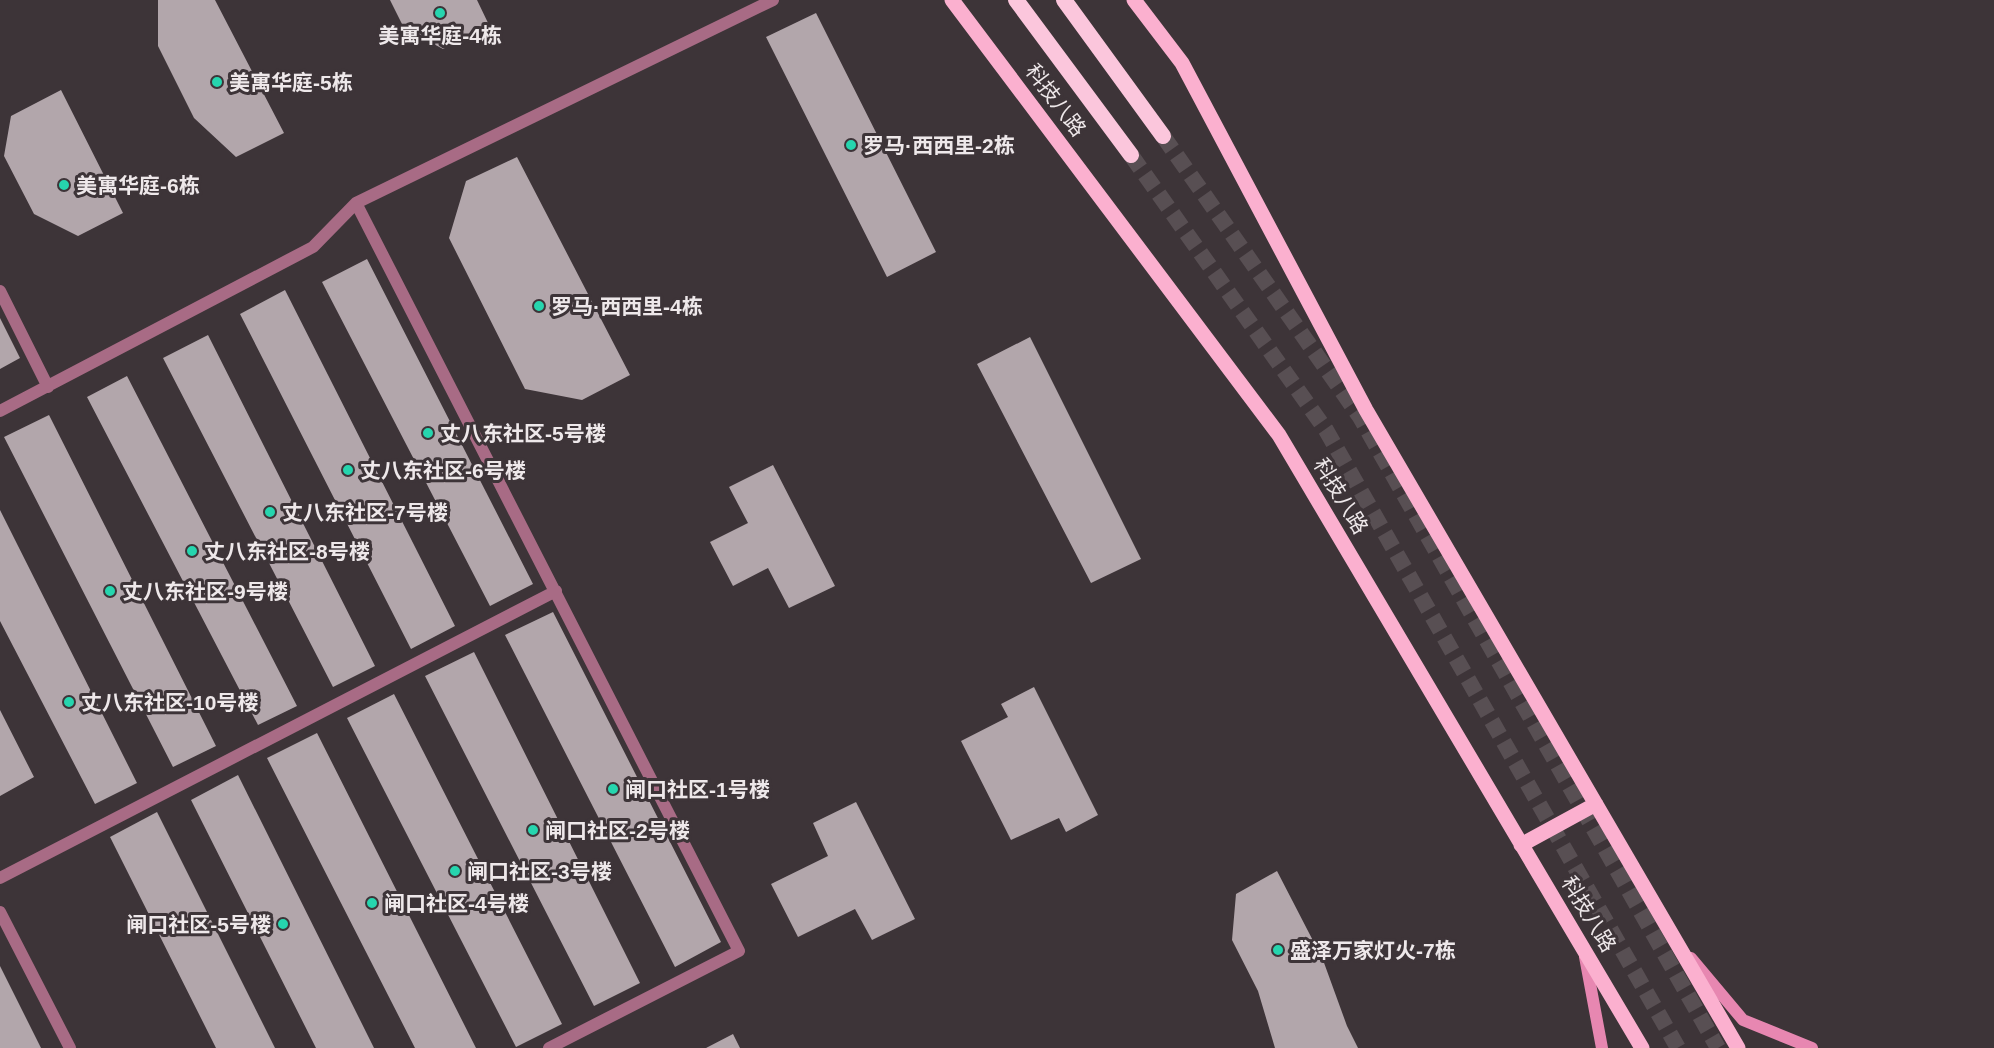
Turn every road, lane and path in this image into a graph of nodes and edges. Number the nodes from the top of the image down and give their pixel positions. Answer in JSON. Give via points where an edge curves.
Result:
{"nodes":[{"id":1,"x":773,"y":0,"type":"edge"},
{"id":2,"x":952,"y":0,"type":"edge"},
{"id":3,"x":1016,"y":0,"type":"edge"},
{"id":4,"x":1064,"y":0,"type":"edge"},
{"id":5,"x":1134,"y":0,"type":"edge"},
{"id":6,"x":1163,"y":136,"type":"tunnel mouth"},
{"id":7,"x":1131,"y":155,"type":"tunnel mouth"},
{"id":8,"x":356,"y":203,"type":"junction"},
{"id":9,"x":0,"y":291,"type":"edge"},
{"id":10,"x":48,"y":387,"type":"junction"},
{"id":11,"x":0,"y":411,"type":"edge"},
{"id":12,"x":556,"y":591,"type":"junction"},
{"id":13,"x":1596,"y":804,"type":"junction"},
{"id":14,"x":1521,"y":845,"type":"junction"},
{"id":15,"x":0,"y":878,"type":"edge"},
{"id":16,"x":0,"y":912,"type":"edge"},
{"id":17,"x":1674,"y":939,"type":"junction"},
{"id":18,"x":1584,"y":950,"type":"junction"},
{"id":19,"x":70,"y":1048,"type":"edge"},
{"id":20,"x":549,"y":1048,"type":"edge"},
{"id":21,"x":1602,"y":1048,"type":"edge"},
{"id":22,"x":1642,"y":1048,"type":"edge"},
{"id":23,"x":1738,"y":1048,"type":"edge"},
{"id":24,"x":1812,"y":1048,"type":"edge"}],
"edges":[{"from":1,"to":8,"type":"street"},
{"from":2,"to":14,"type":"main road","name":"科技八路","via":[[1279,435]]},
{"from":3,"to":7,"type":"highway","name":"科技八路"},
{"from":4,"to":6,"type":"highway"},
{"from":5,"to":13,"type":"main road","via":[[1182,63],[1366,410]]},
{"from":8,"to":10,"type":"street","via":[[313,247]]},
{"from":8,"to":12,"type":"street"},
{"from":9,"to":10,"type":"street"},
{"from":10,"to":11,"type":"street"},
{"from":12,"to":15,"type":"street"},
{"from":12,"to":20,"type":"street","via":[[739,951]]},
{"from":13,"to":14,"type":"main road"},
{"from":13,"to":17,"type":"main road"},
{"from":14,"to":18,"type":"main road","name":"科技八路"},
{"from":16,"to":19,"type":"street"},
{"from":17,"to":23,"type":"main road"},
{"from":17,"to":24,"type":"main road","via":[[1743,1020]]},
{"from":18,"to":21,"type":"main road"},
{"from":18,"to":22,"type":"main road","name":"科技八路"}]}
